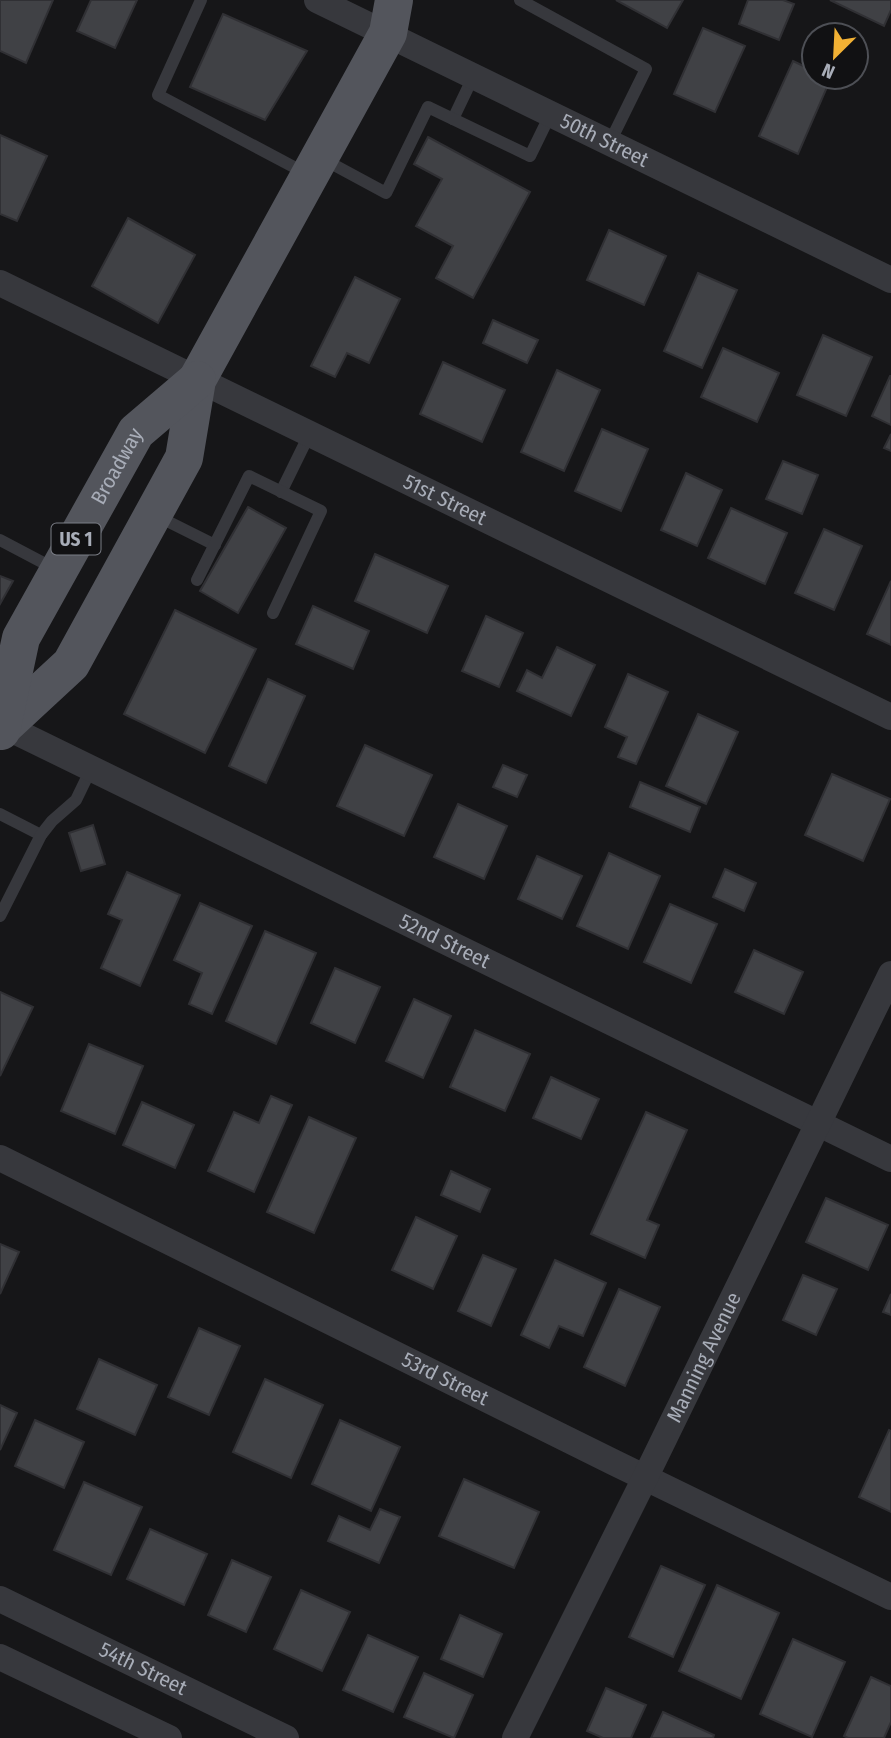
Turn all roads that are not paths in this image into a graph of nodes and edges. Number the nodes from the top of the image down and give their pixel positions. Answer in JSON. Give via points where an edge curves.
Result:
{"nodes":[{"id":1,"x":201,"y":0,"type":"edge"},
{"id":2,"x":317,"y":0,"type":"edge"},
{"id":3,"x":422,"y":0,"type":"edge"},
{"id":4,"x":520,"y":0,"type":"edge"},
{"id":5,"x":391,"y":17,"type":"edge"},
{"id":6,"x":474,"y":75,"type":"junction"},
{"id":7,"x":551,"y":113,"type":"junction"},
{"id":8,"x":453,"y":119,"type":"junction"},
{"id":9,"x":610,"y":142,"type":"junction"},
{"id":10,"x":314,"y":166,"type":"junction"},
{"id":11,"x":891,"y":281,"type":"edge"},
{"id":12,"x":0,"y":283,"type":"edge"},
{"id":13,"x":197,"y":380,"type":"junction"},
{"id":14,"x":309,"y":435,"type":"junction"},
{"id":15,"x":281,"y":492,"type":"junction"},
{"id":16,"x":153,"y":514,"type":"junction"},
{"id":17,"x":0,"y":540,"type":"edge"},
{"id":18,"x":215,"y":545,"type":"junction"},
{"id":19,"x":59,"y":570,"type":"junction"},
{"id":20,"x":197,"y":580,"type":"dead end"},
{"id":21,"x":273,"y":613,"type":"dead end"},
{"id":22,"x":891,"y":717,"type":"edge"},
{"id":23,"x":1,"y":727,"type":"edge"},
{"id":24,"x":91,"y":769,"type":"junction"},
{"id":25,"x":0,"y":814,"type":"edge"},
{"id":26,"x":41,"y":835,"type":"junction"},
{"id":27,"x":0,"y":916,"type":"edge"},
{"id":28,"x":891,"y":975,"type":"edge"},
{"id":29,"x":818,"y":1124,"type":"junction"},
{"id":30,"x":0,"y":1158,"type":"edge"},
{"id":31,"x":891,"y":1159,"type":"edge"},
{"id":32,"x":645,"y":1478,"type":"junction"},
{"id":33,"x":891,"y":1597,"type":"edge"},
{"id":34,"x":0,"y":1599,"type":"edge"},
{"id":35,"x":0,"y":1657,"type":"edge"},
{"id":36,"x":169,"y":1738,"type":"edge"},
{"id":37,"x":286,"y":1738,"type":"edge"},
{"id":38,"x":515,"y":1738,"type":"edge"}],
"edges":[{"from":1,"to":10,"type":"lane","via":[[158,95]]},
{"from":2,"to":5,"type":"street","name":"50th Street"},
{"from":3,"to":5,"type":"main road","name":"Broadway","number":"US 1"},
{"from":4,"to":9,"type":"lane","via":[[646,69]]},
{"from":5,"to":6,"type":"street","name":"50th Street"},
{"from":5,"to":10,"type":"main road","name":"Broadway","number":"US 1"},
{"from":6,"to":7,"type":"street","name":"50th Street"},
{"from":6,"to":8,"type":"lane"},
{"from":7,"to":8,"type":"lane","via":[[530,156]]},
{"from":7,"to":9,"type":"street","name":"50th Street"},
{"from":8,"to":10,"type":"lane","via":[[428,107],[386,193]]},
{"from":9,"to":11,"type":"street","name":"50th Street"},
{"from":10,"to":13,"type":"main road","name":"Broadway","number":"US 1"},
{"from":12,"to":13,"type":"street","name":"51st Street"},
{"from":13,"to":14,"type":"street","name":"51st Street"},
{"from":13,"to":16,"type":"main road","name":"Broadway","number":"US 1","via":[[184,458]]},
{"from":13,"to":19,"type":"main road","name":"Broadway","number":"US 1","via":[[136,432]]},
{"from":14,"to":15,"type":"lane"},
{"from":14,"to":22,"type":"street","name":"51st Street"},
{"from":15,"to":18,"type":"lane","via":[[249,475]]},
{"from":15,"to":21,"type":"lane","via":[[321,511]]},
{"from":16,"to":18,"type":"lane"},
{"from":16,"to":23,"type":"main road","name":"Broadway","number":"US 1","via":[[71,664]]},
{"from":17,"to":19,"type":"lane"},
{"from":18,"to":20,"type":"lane"},
{"from":19,"to":23,"type":"main road","name":"Broadway","number":"US 1","via":[[21,638]]},
{"from":23,"to":24,"type":"street","name":"52nd Street"},
{"from":24,"to":26,"type":"lane","via":[[76,800]]},
{"from":24,"to":29,"type":"street","name":"52nd Street"},
{"from":25,"to":26,"type":"lane"},
{"from":26,"to":27,"type":"lane"},
{"from":28,"to":29,"type":"street","name":"Manning Avenue"},
{"from":29,"to":31,"type":"street","name":"52nd Street"},
{"from":29,"to":32,"type":"street","name":"Manning Avenue"},
{"from":30,"to":32,"type":"street","name":"53rd Street"},
{"from":32,"to":33,"type":"street","name":"53rd Street"},
{"from":32,"to":38,"type":"street","name":"Manning Avenue"},
{"from":34,"to":37,"type":"street","name":"54th Street"},
{"from":35,"to":36,"type":"street"}]}
